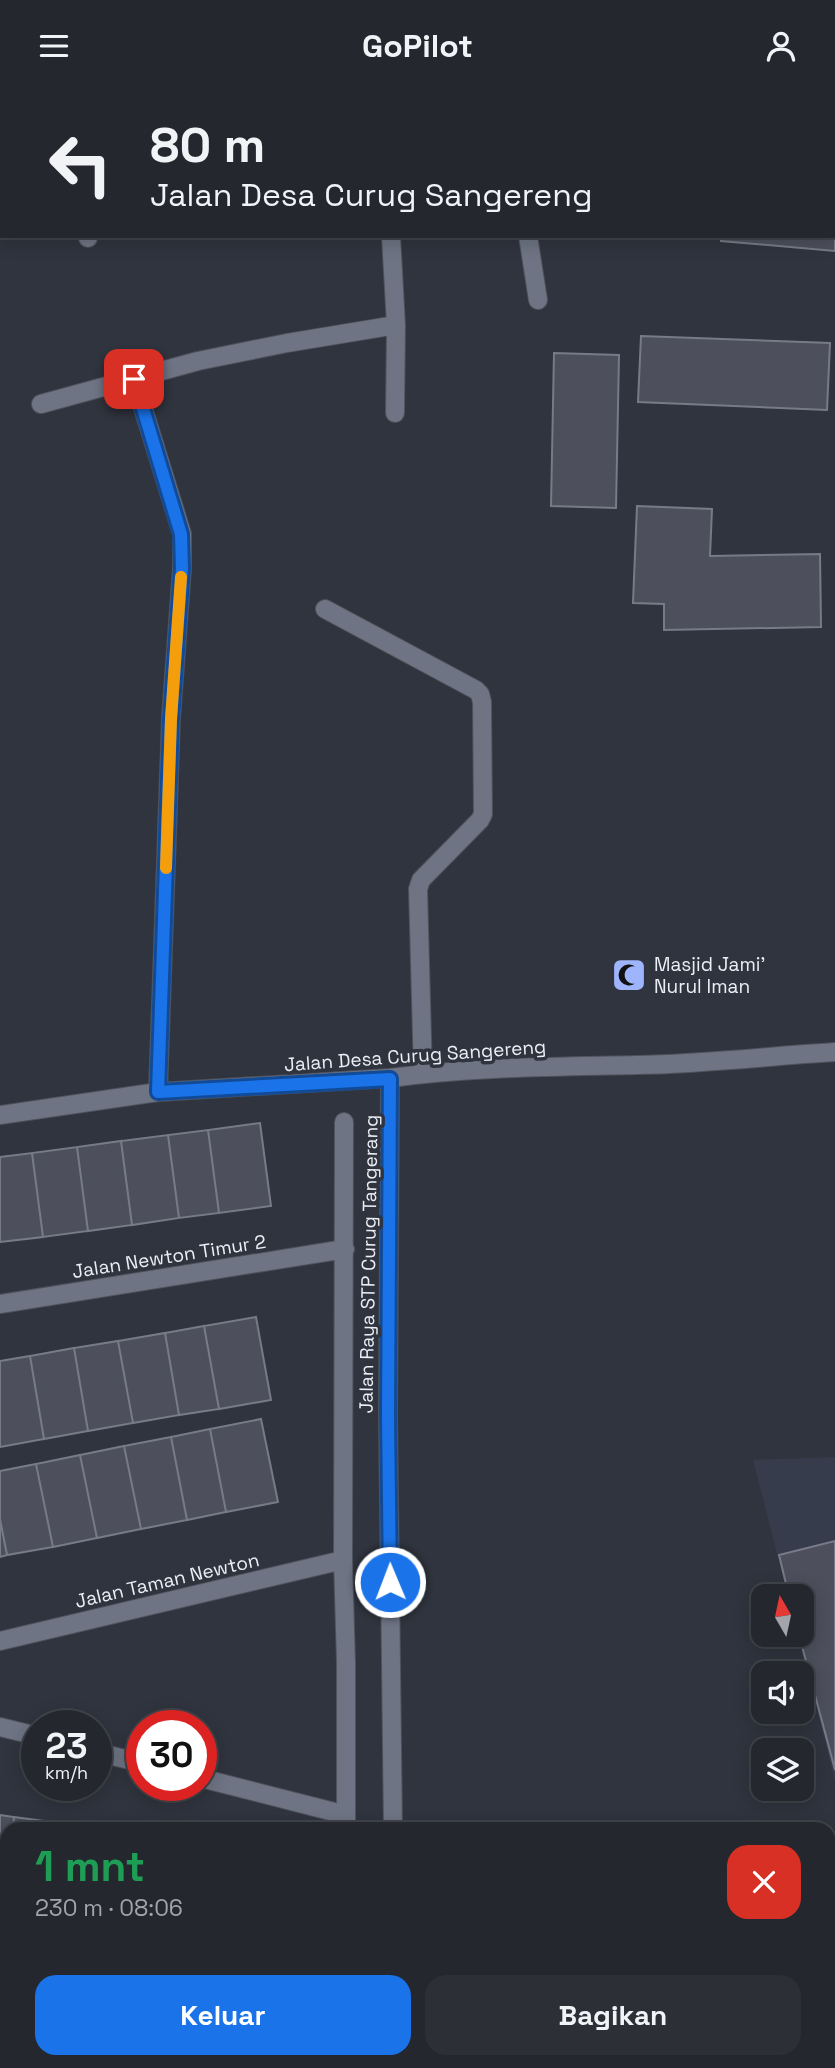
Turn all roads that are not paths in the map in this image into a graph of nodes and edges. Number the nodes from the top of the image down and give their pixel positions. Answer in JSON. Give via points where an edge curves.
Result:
{"nodes":[{"id":1,"x":391,"y":238,"type":"edge"},
{"id":2,"x":528,"y":238,"type":"edge"},
{"id":3,"x":538,"y":299,"type":"dead end"},
{"id":4,"x":396,"y":325,"type":"junction"},
{"id":5,"x":134,"y":379,"type":"junction"},
{"id":6,"x":41,"y":404,"type":"dead end"},
{"id":7,"x":395,"y":414,"type":"dead end"},
{"id":8,"x":325,"y":609,"type":"dead end"},
{"id":9,"x":835,"y":1052,"type":"edge"},
{"id":10,"x":422,"y":1074,"type":"junction"},
{"id":11,"x":390,"y":1079,"type":"junction"},
{"id":12,"x":158,"y":1092,"type":"junction"},
{"id":13,"x":0,"y":1115,"type":"edge"},
{"id":14,"x":344,"y":1122,"type":"dead end"},
{"id":15,"x":345,"y":1249,"type":"junction"},
{"id":16,"x":0,"y":1304,"type":"edge"},
{"id":17,"x":343,"y":1560,"type":"junction"},
{"id":18,"x":0,"y":1641,"type":"edge"},
{"id":19,"x":0,"y":1727,"type":"edge"},
{"id":20,"x":21,"y":1733,"type":"edge"},
{"id":21,"x":217,"y":1783,"type":"edge"},
{"id":22,"x":346,"y":1822,"type":"edge"},
{"id":23,"x":393,"y":1822,"type":"edge"}],
"edges":[{"from":1,"to":4,"type":"street"},
{"from":2,"to":3,"type":"street"},
{"from":4,"to":5,"type":"street","via":[[198,361]]},
{"from":4,"to":7,"type":"street"},
{"from":5,"to":6,"type":"street"},
{"from":5,"to":12,"type":"street","via":[[181,534]]},
{"from":8,"to":10,"type":"street","via":[[476,690],[482,702],[483,814],[418,888]]},
{"from":9,"to":10,"type":"street","name":"Jalan Desa Curug Sangereng"},
{"from":10,"to":11,"type":"street","name":"Jalan Desa Curug Sangereng"},
{"from":11,"to":12,"type":"street","name":"Jalan Desa Curug Sangereng"},
{"from":11,"to":23,"type":"street","name":"Jalan Raya STP Curug Tangerang"},
{"from":12,"to":13,"type":"street","name":"Jalan Desa Curug Sangereng"},
{"from":14,"to":15,"type":"street"},
{"from":15,"to":16,"type":"street","name":"Jalan Newton Timur 2"},
{"from":15,"to":17,"type":"street"},
{"from":17,"to":18,"type":"street","name":"Jalan Taman Newton"},
{"from":17,"to":22,"type":"street"},
{"from":19,"to":20,"type":"street"},
{"from":21,"to":22,"type":"street"}]}
